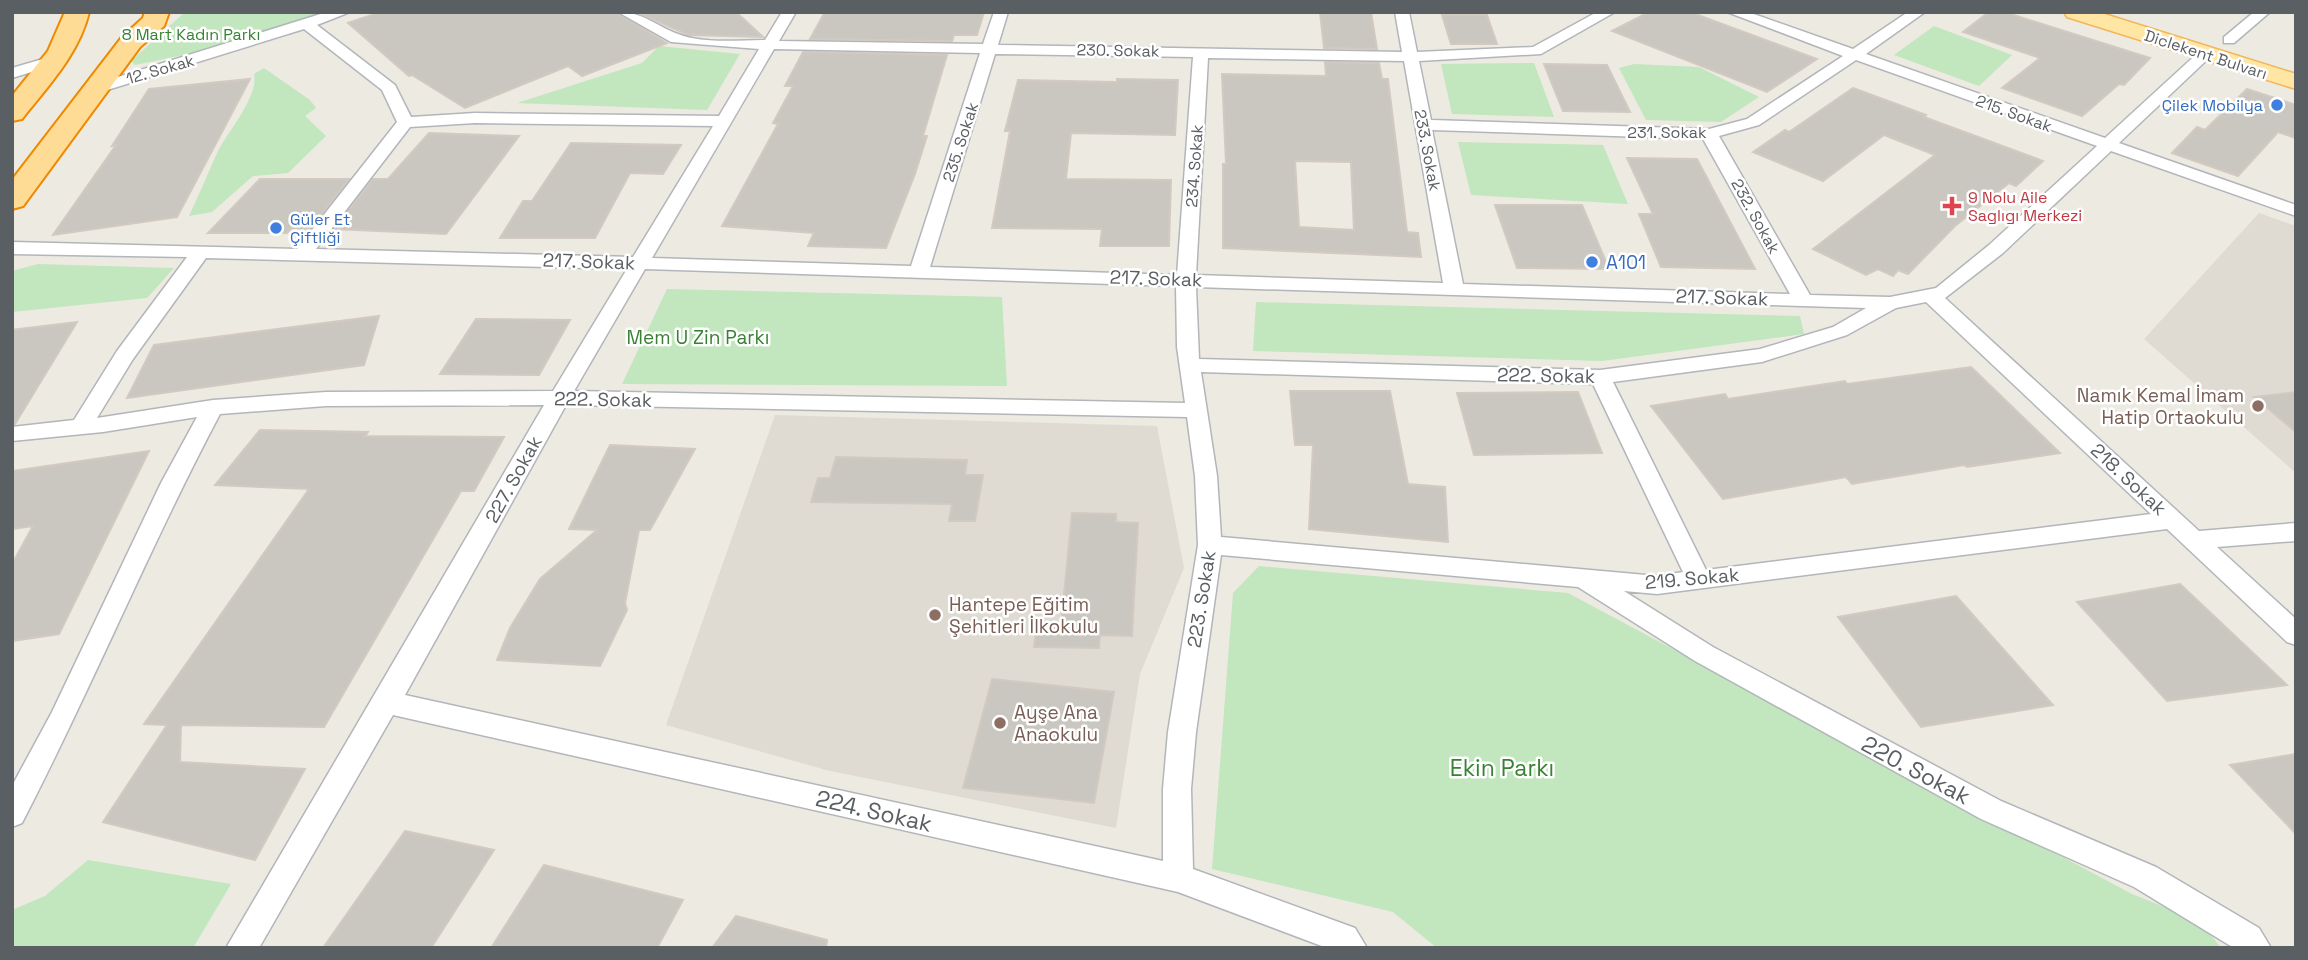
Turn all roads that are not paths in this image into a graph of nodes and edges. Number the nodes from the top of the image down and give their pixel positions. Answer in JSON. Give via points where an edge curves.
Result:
{"nodes":[{"id":1,"x":77,"y":12,"type":"edge"},
{"id":2,"x":157,"y":12,"type":"edge"},
{"id":3,"x":343,"y":12,"type":"edge"},
{"id":4,"x":625,"y":12,"type":"edge"},
{"id":5,"x":789,"y":12,"type":"edge"},
{"id":6,"x":1002,"y":12,"type":"edge"},
{"id":7,"x":1402,"y":12,"type":"edge"},
{"id":8,"x":1608,"y":12,"type":"edge"},
{"id":9,"x":1734,"y":12,"type":"edge"},
{"id":10,"x":1918,"y":12,"type":"edge"},
{"id":11,"x":2076,"y":12,"type":"edge"},
{"id":12,"x":2138,"y":12,"type":"edge"},
{"id":13,"x":2263,"y":12,"type":"edge"},
{"id":14,"x":307,"y":24,"type":"junction"},
{"id":15,"x":110,"y":40,"type":"junction"},
{"id":16,"x":2229,"y":40,"type":"junction"},
{"id":17,"x":769,"y":47,"type":"junction"},
{"id":18,"x":990,"y":47,"type":"junction"},
{"id":19,"x":1201,"y":52,"type":"junction"},
{"id":20,"x":2205,"y":54,"type":"junction"},
{"id":21,"x":56,"y":56,"type":"junction"},
{"id":22,"x":1856,"y":56,"type":"junction"},
{"id":23,"x":1410,"y":57,"type":"junction"},
{"id":24,"x":2296,"y":61,"type":"edge"},
{"id":25,"x":12,"y":73,"type":"edge"},
{"id":26,"x":2296,"y":82,"type":"edge"},
{"id":27,"x":98,"y":88,"type":"junction"},
{"id":28,"x":12,"y":113,"type":"edge"},
{"id":29,"x":724,"y":121,"type":"junction"},
{"id":30,"x":405,"y":122,"type":"junction"},
{"id":31,"x":1423,"y":125,"type":"junction"},
{"id":32,"x":1709,"y":134,"type":"junction"},
{"id":33,"x":2106,"y":146,"type":"junction"},
{"id":34,"x":12,"y":200,"type":"edge"},
{"id":35,"x":2296,"y":211,"type":"edge"},
{"id":36,"x":12,"y":248,"type":"edge"},
{"id":37,"x":202,"y":250,"type":"junction"},
{"id":38,"x":303,"y":253,"type":"junction"},
{"id":39,"x":640,"y":263,"type":"junction"},
{"id":40,"x":919,"y":271,"type":"junction"},
{"id":41,"x":1186,"y":279,"type":"junction"},
{"id":42,"x":1454,"y":288,"type":"junction"},
{"id":43,"x":1930,"y":295,"type":"junction"},
{"id":44,"x":1803,"y":299,"type":"junction"},
{"id":45,"x":1889,"y":303,"type":"junction"},
{"id":46,"x":1189,"y":365,"type":"junction"},
{"id":47,"x":1600,"y":377,"type":"junction"},
{"id":48,"x":559,"y":398,"type":"junction"},
{"id":49,"x":213,"y":407,"type":"junction"},
{"id":50,"x":1195,"y":410,"type":"junction"},
{"id":51,"x":81,"y":427,"type":"junction"},
{"id":52,"x":12,"y":434,"type":"edge"},
{"id":53,"x":2172,"y":520,"type":"junction"},
{"id":54,"x":2296,"y":532,"type":"edge"},
{"id":55,"x":2194,"y":540,"type":"junction"},
{"id":56,"x":1210,"y":545,"type":"junction"},
{"id":57,"x":1583,"y":578,"type":"junction"},
{"id":58,"x":1698,"y":579,"type":"junction"},
{"id":59,"x":2296,"y":635,"type":"edge"},
{"id":60,"x":386,"y":702,"type":"junction"},
{"id":61,"x":12,"y":814,"type":"edge"},
{"id":62,"x":1178,"y":878,"type":"junction"},
{"id":63,"x":242,"y":948,"type":"edge"},
{"id":64,"x":1351,"y":948,"type":"edge"},
{"id":65,"x":2255,"y":948,"type":"edge"}],
"edges":[{"from":1,"to":21,"type":"highway","via":[[75,25]]},
{"from":2,"to":15,"type":"highway","via":[[155,21]]},
{"from":3,"to":14,"type":"street","name":"12. Sokak"},
{"from":4,"to":17,"type":"street","name":"230. Sokak","via":[[676,39]]},
{"from":5,"to":17,"type":"street","name":"227. Sokak"},
{"from":6,"to":18,"type":"street","name":"235. Sokak"},
{"from":7,"to":23,"type":"street","name":"233. Sokak"},
{"from":8,"to":23,"type":"street","name":"230. Sokak","via":[[1536,51]]},
{"from":9,"to":22,"type":"street","name":"215. Sokak"},
{"from":10,"to":22,"type":"street","name":"231. Sokak"},
{"from":11,"to":20,"type":"main road","name":"Diclekent Bulvarı"},
{"from":12,"to":16,"type":"main road","name":"Diclekent Bulvarı"},
{"from":13,"to":16,"type":"street"},
{"from":14,"to":27,"type":"street","name":"12. Sokak"},
{"from":14,"to":30,"type":"street","via":[[389,88]]},
{"from":15,"to":21,"type":"highway"},
{"from":15,"to":27,"type":"highway"},
{"from":16,"to":24,"type":"main road","name":"Diclekent Bulvarı"},
{"from":17,"to":18,"type":"street","name":"230. Sokak"},
{"from":17,"to":29,"type":"street","name":"227. Sokak"},
{"from":18,"to":19,"type":"street","name":"230. Sokak"},
{"from":18,"to":40,"type":"street","name":"235. Sokak"},
{"from":19,"to":23,"type":"street","name":"230. Sokak"},
{"from":19,"to":41,"type":"street","name":"234. Sokak"},
{"from":20,"to":26,"type":"main road","name":"Diclekent Bulvarı"},
{"from":20,"to":33,"type":"street","name":"217. Sokak"},
{"from":21,"to":25,"type":"street"},
{"from":21,"to":28,"type":"highway"},
{"from":22,"to":32,"type":"street","name":"231. Sokak","via":[[1753,122]]},
{"from":22,"to":33,"type":"street","name":"215. Sokak"},
{"from":23,"to":31,"type":"street","name":"233. Sokak"},
{"from":27,"to":34,"type":"highway"},
{"from":29,"to":30,"type":"street","via":[[475,118]]},
{"from":29,"to":39,"type":"street","name":"227. Sokak"},
{"from":30,"to":38,"type":"street"},
{"from":31,"to":32,"type":"street","name":"231. Sokak"},
{"from":31,"to":42,"type":"street","name":"233. Sokak"},
{"from":32,"to":44,"type":"street","name":"232. Sokak"},
{"from":33,"to":35,"type":"street","name":"215. Sokak"},
{"from":33,"to":43,"type":"street","name":"217. Sokak","via":[[1996,249],[1942,293]]},
{"from":36,"to":37,"type":"street","name":"217. Sokak"},
{"from":37,"to":38,"type":"street","name":"217. Sokak"},
{"from":37,"to":51,"type":"street","via":[[124,356]]},
{"from":38,"to":39,"type":"street","name":"217. Sokak"},
{"from":39,"to":40,"type":"street","name":"217. Sokak"},
{"from":39,"to":48,"type":"street","name":"227. Sokak"},
{"from":40,"to":41,"type":"street","name":"217. Sokak"},
{"from":41,"to":42,"type":"street","name":"217. Sokak"},
{"from":41,"to":46,"type":"street","name":"223. Sokak"},
{"from":42,"to":44,"type":"street","name":"217. Sokak"},
{"from":43,"to":45,"type":"street","name":"217. Sokak"},
{"from":43,"to":53,"type":"street","name":"218. Sokak"},
{"from":44,"to":45,"type":"street","name":"217. Sokak"},
{"from":45,"to":47,"type":"street","name":"222. Sokak","via":[[1840,331],[1762,355]]},
{"from":46,"to":47,"type":"street","name":"222. Sokak"},
{"from":46,"to":50,"type":"street","name":"223. Sokak"},
{"from":47,"to":58,"type":"street"},
{"from":48,"to":49,"type":"street","name":"222. Sokak","via":[[326,399]]},
{"from":48,"to":50,"type":"street","name":"222. Sokak"},
{"from":48,"to":60,"type":"street","name":"227. Sokak"},
{"from":49,"to":51,"type":"street","name":"222. Sokak"},
{"from":49,"to":61,"type":"street"},
{"from":50,"to":56,"type":"street","name":"223. Sokak","via":[[1206,476]]},
{"from":51,"to":52,"type":"street","name":"222. Sokak"},
{"from":53,"to":55,"type":"street","name":"218. Sokak"},
{"from":53,"to":58,"type":"street","name":"219. Sokak"},
{"from":54,"to":55,"type":"street"},
{"from":55,"to":59,"type":"street","name":"218. Sokak"},
{"from":56,"to":57,"type":"street","name":"219. Sokak"},
{"from":56,"to":62,"type":"street","name":"223. Sokak","via":[[1182,732]]},
{"from":57,"to":58,"type":"street","name":"219. Sokak","via":[[1657,585]]},
{"from":57,"to":65,"type":"street","name":"220. Sokak","via":[[1704,654],[1991,810],[2145,877],[2202,909]]},
{"from":60,"to":62,"type":"street","name":"224. Sokak"},
{"from":60,"to":63,"type":"street","name":"227. Sokak"},
{"from":62,"to":64,"type":"street","name":"224. Sokak","via":[[1344,939]]}]}
